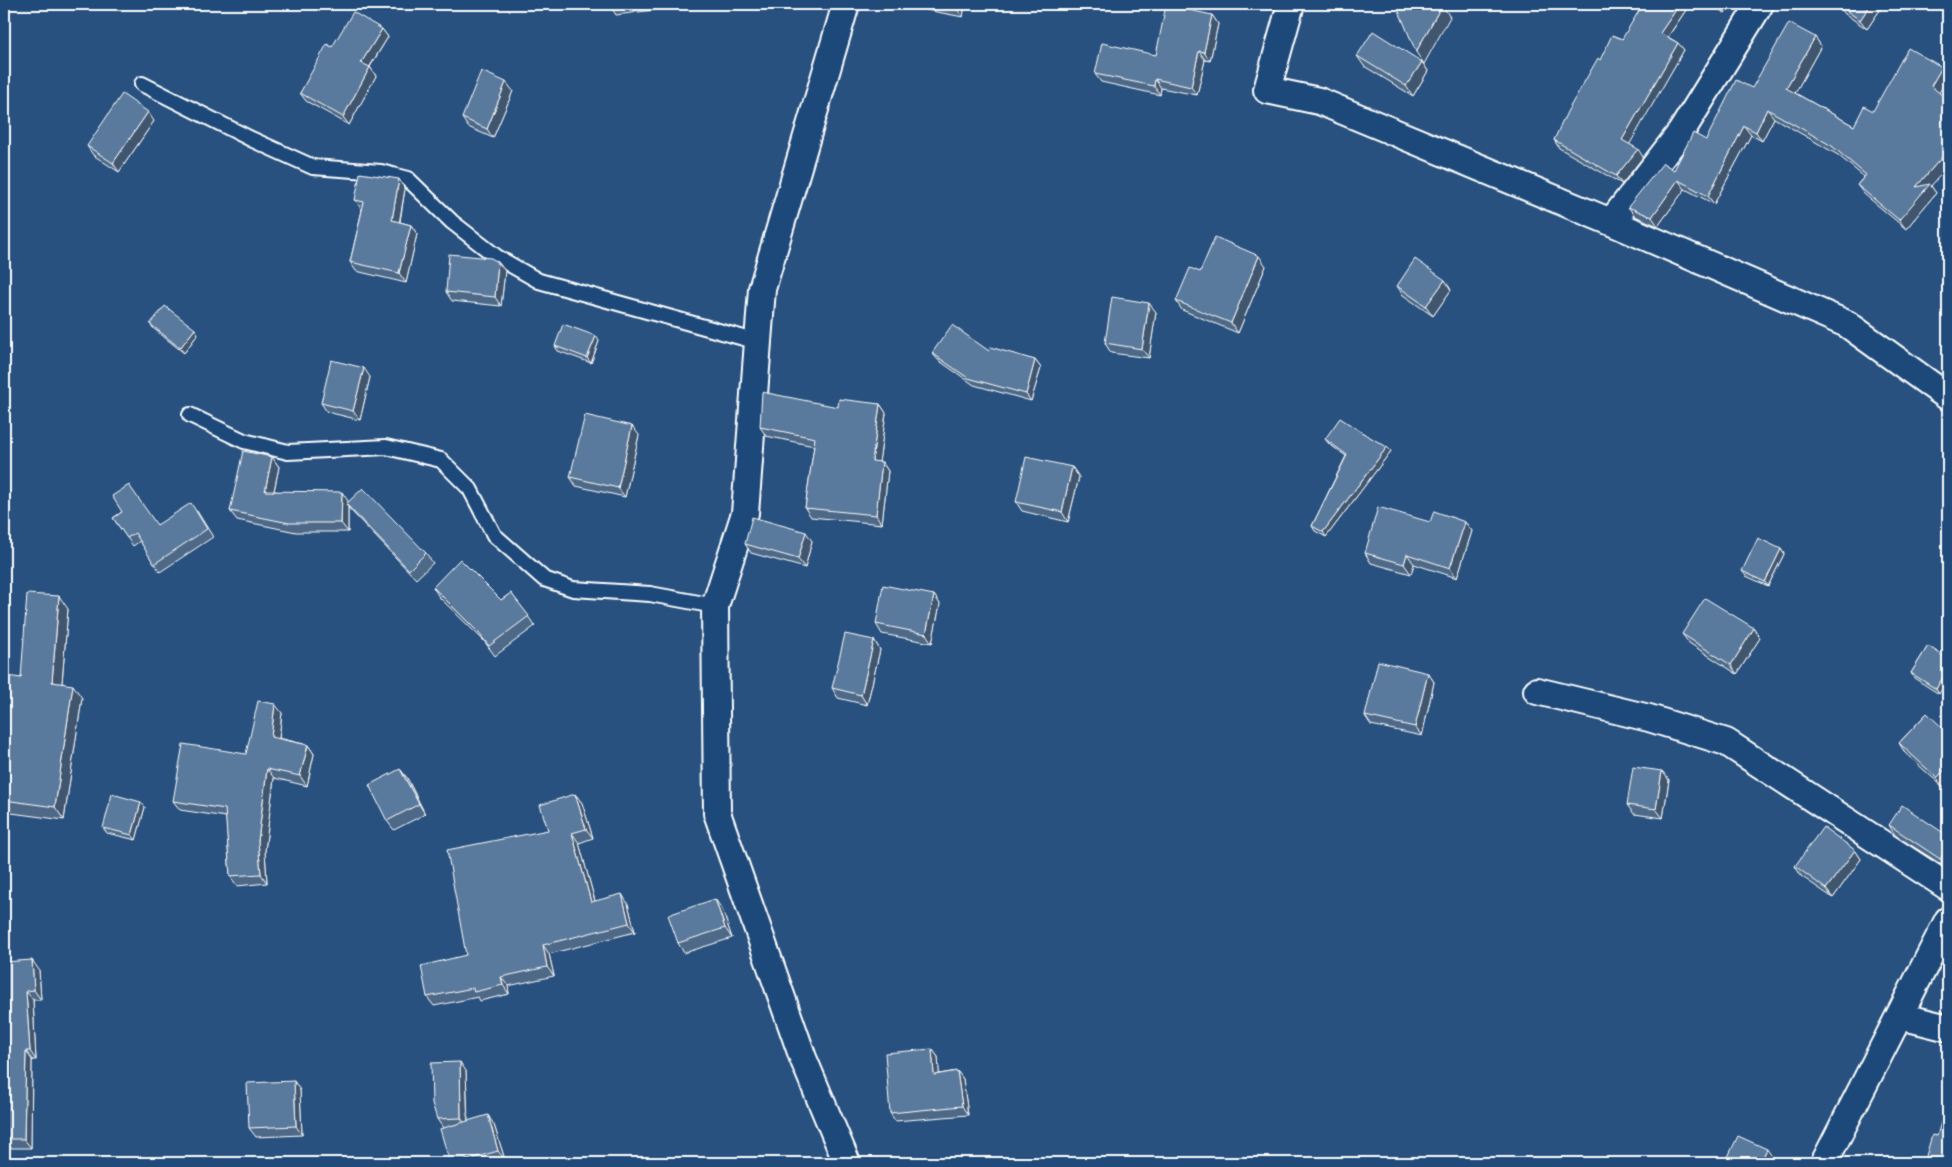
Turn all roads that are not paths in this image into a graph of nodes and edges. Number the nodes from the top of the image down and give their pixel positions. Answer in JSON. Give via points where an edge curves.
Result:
{"nodes":[{"id":1,"x":846,"y":4,"type":"edge"},
{"id":2,"x":1291,"y":4,"type":"edge"},
{"id":3,"x":1760,"y":4,"type":"edge"},
{"id":4,"x":142,"y":84,"type":"dead end"},
{"id":5,"x":1611,"y":222,"type":"junction"},
{"id":6,"x":758,"y":342,"type":"junction"},
{"id":7,"x":1948,"y":397,"type":"edge"},
{"id":8,"x":190,"y":415,"type":"dead end"},
{"id":9,"x":715,"y":606,"type":"junction"},
{"id":10,"x":1536,"y":691,"type":"dead end"},
{"id":11,"x":1948,"y":887,"type":"edge"},
{"id":12,"x":1948,"y":920,"type":"edge"},
{"id":13,"x":1900,"y":1016,"type":"junction"},
{"id":14,"x":1948,"y":1028,"type":"edge"},
{"id":15,"x":847,"y":1163,"type":"edge"},
{"id":16,"x":1824,"y":1163,"type":"edge"}],
"edges":[{"from":1,"to":6,"type":"street","via":[[762,289]]},
{"from":2,"to":5,"type":"street","via":[[1267,90],[1319,101]]},
{"from":3,"to":5,"type":"street","via":[[1681,132]]},
{"from":4,"to":6,"type":"lane","via":[[313,167],[381,172],[408,179],[459,228],[496,257],[539,281]]},
{"from":5,"to":7,"type":"street","via":[[1847,324]]},
{"from":6,"to":9,"type":"street","via":[[745,513]]},
{"from":8,"to":9,"type":"lane","via":[[244,441],[288,452],[386,447],[441,460],[470,489],[494,534],[544,579],[573,589],[650,594]]},
{"from":9,"to":15,"type":"street","via":[[717,813],[803,1058]]},
{"from":10,"to":11,"type":"street","via":[[1649,718],[1726,742]]},
{"from":12,"to":13,"type":"street"},
{"from":13,"to":14,"type":"street"},
{"from":13,"to":16,"type":"street"}]}
